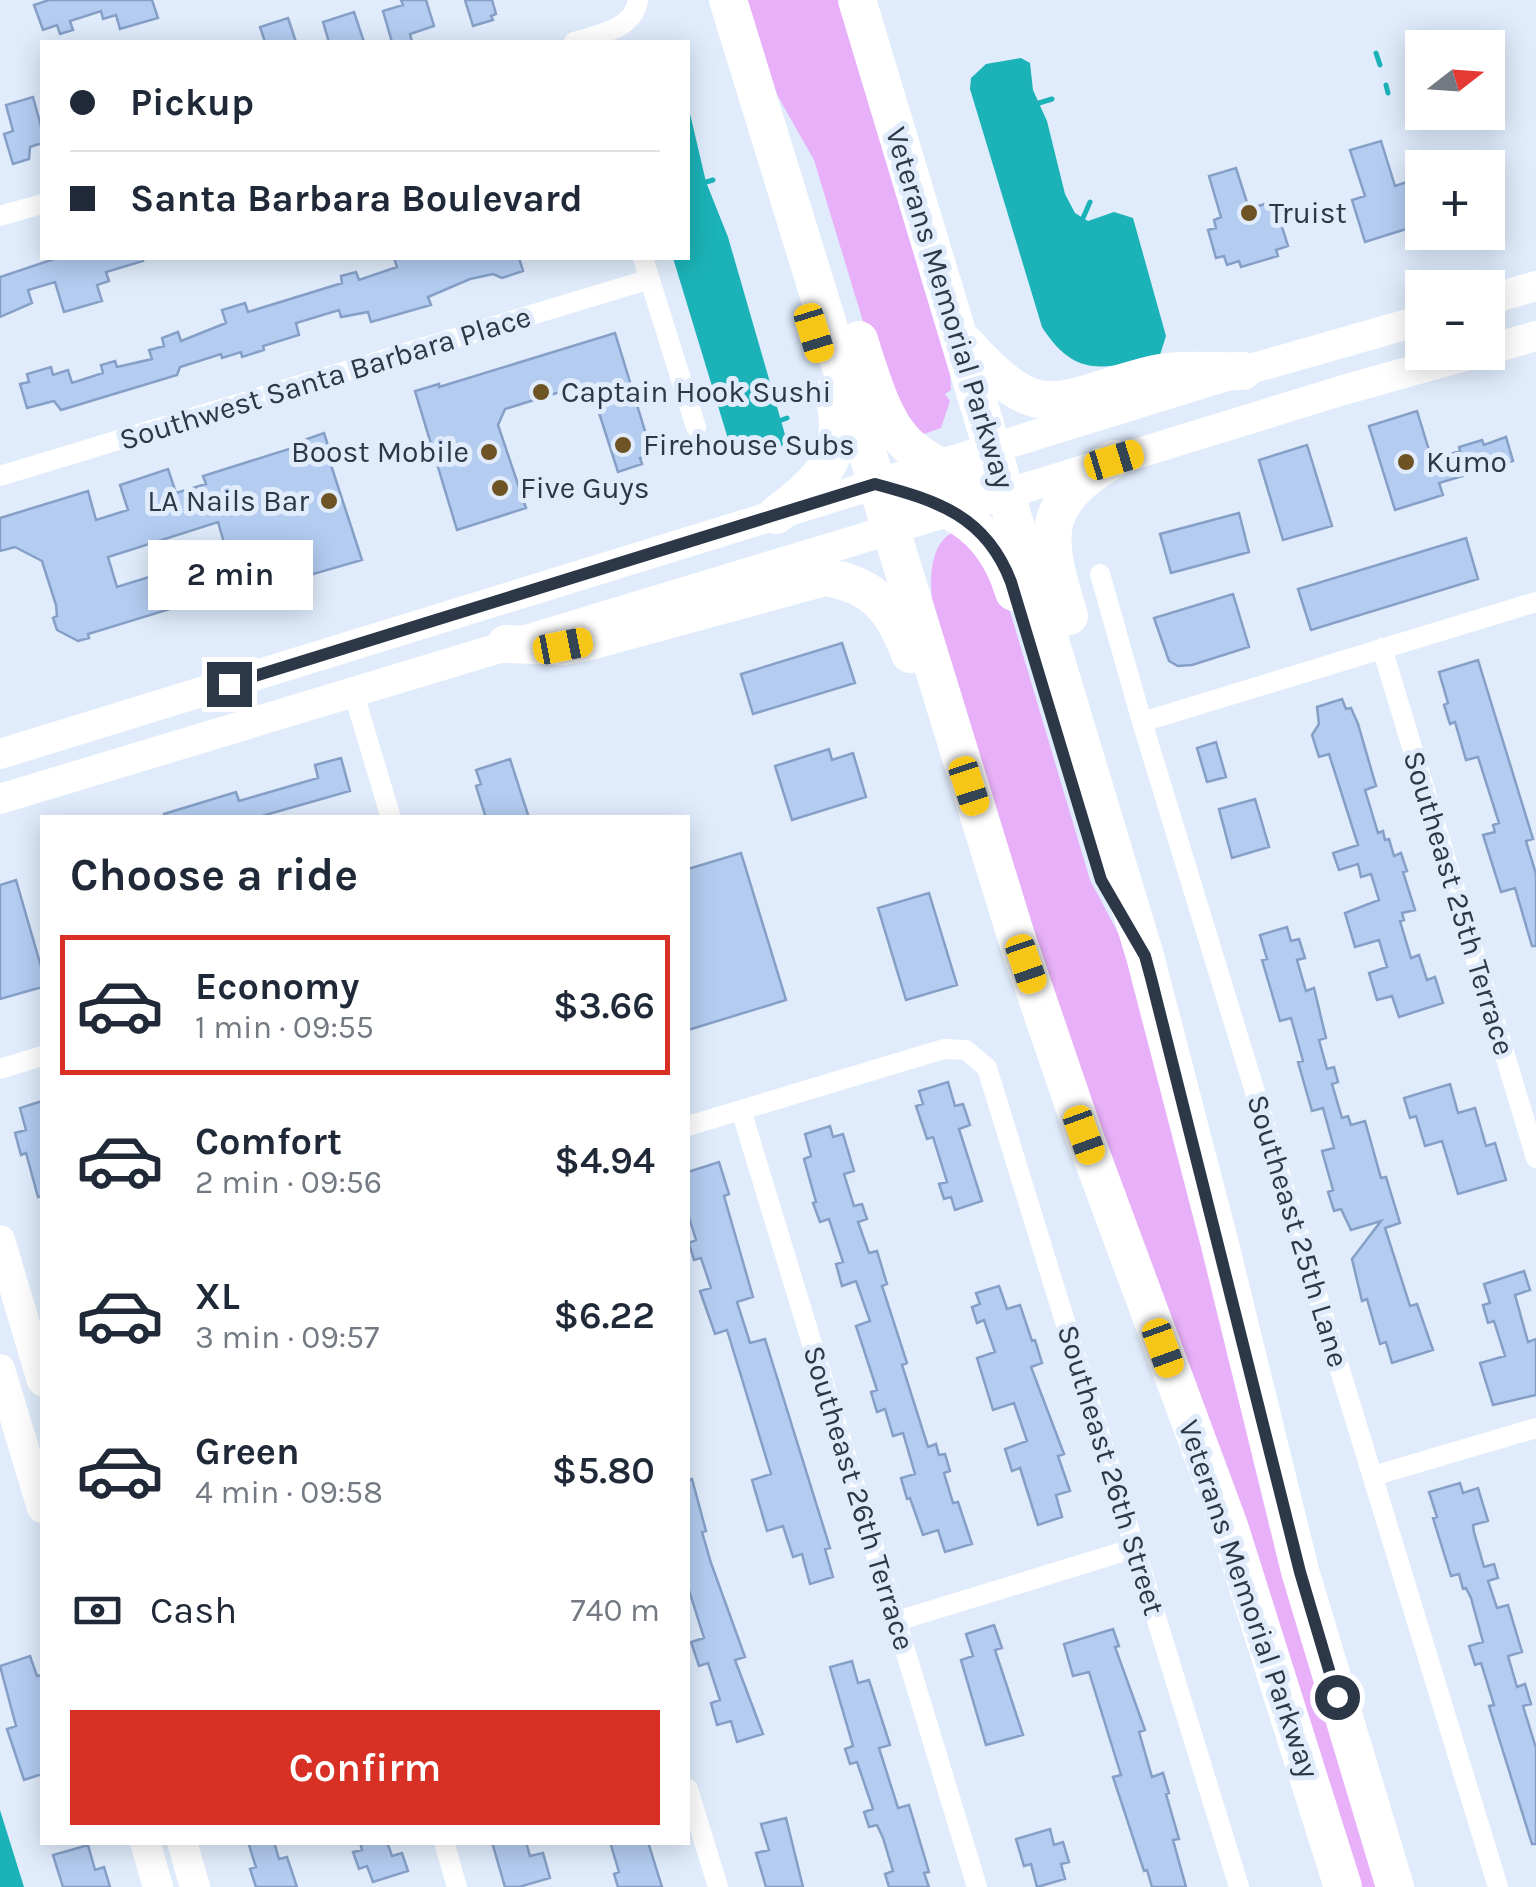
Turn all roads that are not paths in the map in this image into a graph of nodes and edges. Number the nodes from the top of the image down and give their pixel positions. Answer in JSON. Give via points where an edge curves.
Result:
{"nodes":[{"id":1,"x":638,"y":0,"type":"edge"},
{"id":2,"x":858,"y":0,"type":"edge"},
{"id":3,"x":733,"y":18,"type":"edge"},
{"id":4,"x":580,"y":40,"type":"edge"},
{"id":5,"x":753,"y":84,"type":"junction"},
{"id":6,"x":40,"y":205,"type":"edge"},
{"id":7,"x":0,"y":216,"type":"edge"},
{"id":8,"x":644,"y":260,"type":"edge"},
{"id":9,"x":650,"y":278,"type":"junction"},
{"id":10,"x":1536,"y":286,"type":"edge"},
{"id":11,"x":1505,"y":295,"type":"edge"},
{"id":12,"x":1405,"y":325,"type":"edge"},
{"id":13,"x":1505,"y":333,"type":"edge"},
{"id":14,"x":1535,"y":334,"type":"edge"},
{"id":15,"x":960,"y":338,"type":"junction"},
{"id":16,"x":1505,"y":344,"type":"edge"},
{"id":17,"x":1405,"y":355,"type":"edge"},
{"id":18,"x":1416,"y":370,"type":"edge"},
{"id":19,"x":1244,"y":371,"type":"junction"},
{"id":20,"x":1325,"y":396,"type":"junction"},
{"id":21,"x":696,"y":428,"type":"dead end"},
{"id":22,"x":992,"y":448,"type":"junction"},
{"id":23,"x":1114,"y":460,"type":"junction"},
{"id":24,"x":936,"y":466,"type":"junction"},
{"id":25,"x":0,"y":476,"type":"edge"},
{"id":26,"x":875,"y":484,"type":"junction"},
{"id":27,"x":1005,"y":492,"type":"junction"},
{"id":28,"x":948,"y":510,"type":"junction"},
{"id":29,"x":776,"y":515,"type":"junction"},
{"id":30,"x":889,"y":530,"type":"junction"},
{"id":31,"x":1100,"y":574,"type":"dead end"},
{"id":32,"x":1536,"y":602,"type":"edge"},
{"id":33,"x":506,"y":644,"type":"junction"},
{"id":34,"x":1382,"y":648,"type":"junction"},
{"id":35,"x":353,"y":691,"type":"junction"},
{"id":36,"x":1142,"y":722,"type":"junction"},
{"id":37,"x":0,"y":754,"type":"edge"},
{"id":38,"x":0,"y":799,"type":"edge"},
{"id":39,"x":390,"y":815,"type":"edge"},
{"id":40,"x":1145,"y":956,"type":"junction"},
{"id":41,"x":1047,"y":1026,"type":"junction"},
{"id":42,"x":40,"y":1057,"type":"edge"},
{"id":43,"x":0,"y":1069,"type":"edge"},
{"id":44,"x":741,"y":1110,"type":"junction"},
{"id":45,"x":690,"y":1125,"type":"edge"},
{"id":46,"x":1536,"y":1158,"type":"edge"},
{"id":47,"x":0,"y":1240,"type":"edge"},
{"id":48,"x":0,"y":1369,"type":"edge"},
{"id":49,"x":40,"y":1374,"type":"edge"},
{"id":50,"x":1536,"y":1428,"type":"edge"},
{"id":51,"x":1373,"y":1476,"type":"junction"},
{"id":52,"x":40,"y":1501,"type":"edge"},
{"id":53,"x":1135,"y":1548,"type":"junction"},
{"id":54,"x":897,"y":1621,"type":"junction"},
{"id":55,"x":690,"y":1796,"type":"edge"},
{"id":56,"x":145,"y":1845,"type":"edge"},
{"id":57,"x":183,"y":1845,"type":"edge"},
{"id":58,"x":445,"y":1845,"type":"edge"},
{"id":59,"x":158,"y":1887,"type":"edge"},
{"id":60,"x":195,"y":1887,"type":"edge"},
{"id":61,"x":457,"y":1887,"type":"edge"},
{"id":62,"x":718,"y":1887,"type":"edge"},
{"id":63,"x":978,"y":1887,"type":"edge"},
{"id":64,"x":1239,"y":1887,"type":"edge"},
{"id":65,"x":1343,"y":1887,"type":"edge"},
{"id":66,"x":1395,"y":1887,"type":"edge"},
{"id":67,"x":1498,"y":1887,"type":"edge"}],
"edges":[{"from":1,"to":4,"type":"street","via":[[625,24]]},
{"from":2,"to":15,"type":"highway","name":"Veterans Memorial Parkway"},
{"from":3,"to":5,"type":"highway","name":"Veterans Memorial Parkway"},
{"from":3,"to":29,"type":"highway","via":[[738,90],[838,417],[825,471]]},
{"from":5,"to":24,"type":"highway","via":[[804,162],[882,412],[902,441]]},
{"from":5,"to":26,"type":"highway","name":"Veterans Memorial Parkway"},
{"from":6,"to":7,"type":"street"},
{"from":8,"to":9,"type":"street"},
{"from":9,"to":21,"type":"street"},
{"from":9,"to":25,"type":"street","name":"Southwest Santa Barbara Place"},
{"from":10,"to":11,"type":"main road"},
{"from":12,"to":19,"type":"main road"},
{"from":13,"to":14,"type":"main road"},
{"from":14,"to":16,"type":"main road"},
{"from":15,"to":19,"type":"highway","via":[[1006,386],[1046,400],[1076,398],[1155,374]]},
{"from":15,"to":22,"type":"highway","name":"Veterans Memorial Parkway"},
{"from":17,"to":20,"type":"main road","via":[[1370,366]]},
{"from":18,"to":20,"type":"main road"},
{"from":19,"to":22,"type":"main road"},
{"from":20,"to":23,"type":"main road"},
{"from":22,"to":24,"type":"main road"},
{"from":22,"to":27,"type":"highway","name":"Veterans Memorial Parkway"},
{"from":23,"to":27,"type":"main road"},
{"from":23,"to":40,"type":"highway","via":[[1073,489],[1050,544],[1150,886]]},
{"from":24,"to":26,"type":"main road"},
{"from":24,"to":27,"type":"highway"},
{"from":26,"to":28,"type":"highway"},
{"from":26,"to":29,"type":"main road"},
{"from":26,"to":30,"type":"highway","name":"Veterans Memorial Parkway"},
{"from":27,"to":28,"type":"main road"},
{"from":27,"to":40,"type":"highway","name":"Veterans Memorial Parkway"},
{"from":28,"to":30,"type":"main road"},
{"from":28,"to":40,"type":"highway","via":[[980,529],[1002,558],[1101,880]]},
{"from":29,"to":37,"type":"main road"},
{"from":30,"to":33,"type":"main road"},
{"from":30,"to":41,"type":"highway","name":"Veterans Memorial Parkway"},
{"from":31,"to":36,"type":"street","name":"Southeast 25th Lane"},
{"from":32,"to":34,"type":"street"},
{"from":33,"to":35,"type":"main road"},
{"from":33,"to":41,"type":"highway","via":[[590,641],[815,578],[856,584],[876,597],[902,633],[983,888]]},
{"from":34,"to":36,"type":"street"},
{"from":34,"to":46,"type":"street","name":"Southeast 25th Terrace"},
{"from":35,"to":38,"type":"main road"},
{"from":35,"to":39,"type":"street"},
{"from":36,"to":51,"type":"street","name":"Southeast 25th Lane"},
{"from":40,"to":66,"type":"highway","name":"Veterans Memorial Parkway","via":[[1300,1572]]},
{"from":41,"to":65,"type":"highway","name":"Veterans Memorial Parkway","via":[[1240,1561]]},
{"from":42,"to":43,"type":"street"},
{"from":44,"to":45,"type":"street"},
{"from":44,"to":53,"type":"street","name":"Southeast 26th Street","via":[[944,1049],[977,1056],[992,1080]]},
{"from":44,"to":54,"type":"street","name":"Southeast 26th Terrace"},
{"from":47,"to":49,"type":"main road"},
{"from":48,"to":52,"type":"main road"},
{"from":50,"to":51,"type":"street"},
{"from":51,"to":67,"type":"street","name":"Southeast 25th Lane"},
{"from":53,"to":54,"type":"street"},
{"from":53,"to":64,"type":"street","name":"Southeast 26th Street"},
{"from":54,"to":63,"type":"street","name":"Southeast 26th Terrace"},
{"from":55,"to":62,"type":"street"},
{"from":56,"to":59,"type":"main road"},
{"from":57,"to":60,"type":"main road"},
{"from":58,"to":61,"type":"street"}]}
